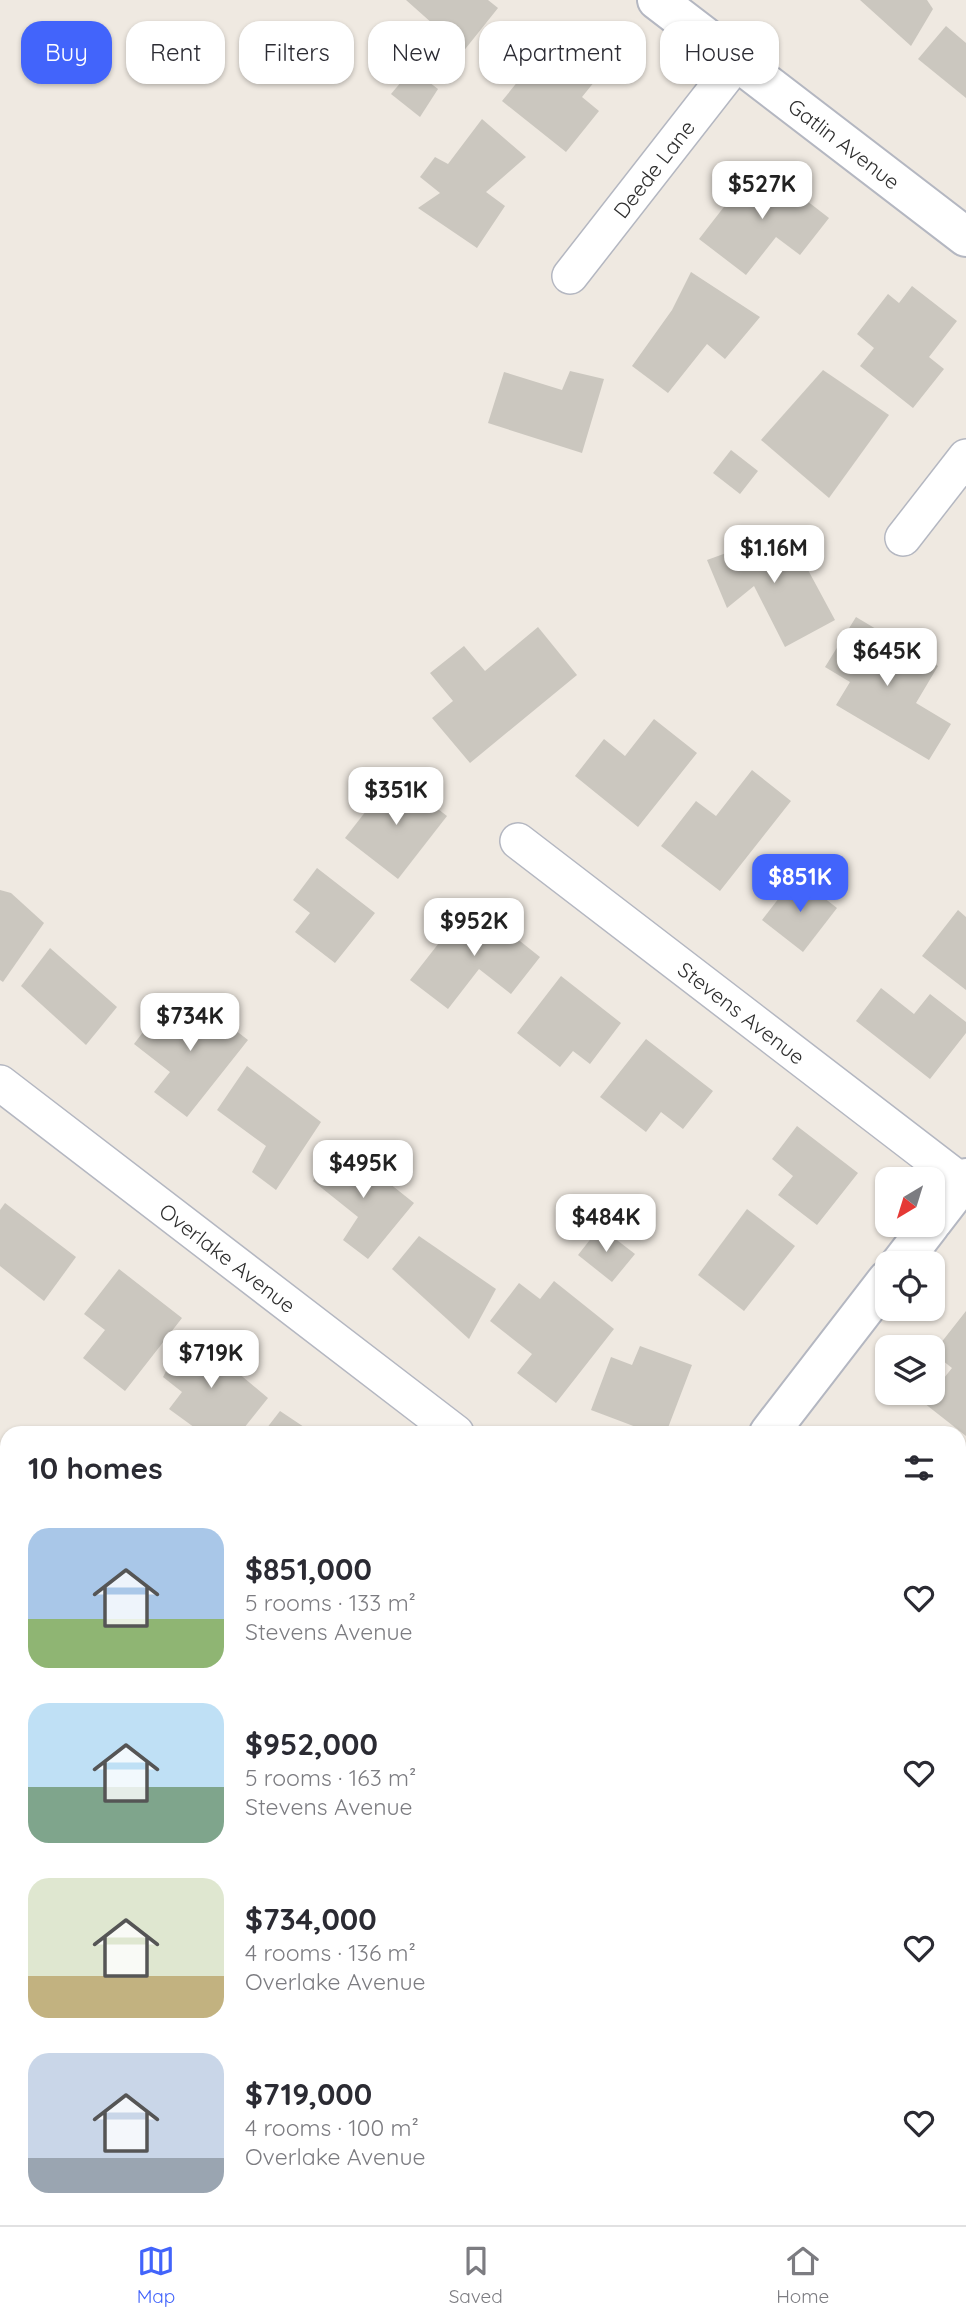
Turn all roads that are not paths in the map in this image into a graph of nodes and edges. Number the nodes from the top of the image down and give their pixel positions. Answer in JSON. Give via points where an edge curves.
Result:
{"nodes":[{"id":1,"x":657,"y":0,"type":"edge"},
{"id":2,"x":684,"y":21,"type":"edge"},
{"id":3,"x":720,"y":84,"type":"edge"},
{"id":4,"x":766,"y":84,"type":"edge"},
{"id":5,"x":966,"y":237,"type":"edge"},
{"id":6,"x":570,"y":276,"type":"dead end"},
{"id":7,"x":966,"y":457,"type":"edge"},
{"id":8,"x":903,"y":538,"type":"dead end"},
{"id":9,"x":518,"y":841,"type":"dead end"},
{"id":10,"x":0,"y":1083,"type":"edge"},
{"id":11,"x":965,"y":1182,"type":"edge"},
{"id":12,"x":945,"y":1206,"type":"edge"},
{"id":13,"x":920,"y":1237,"type":"edge"},
{"id":14,"x":910,"y":1251,"type":"edge"},
{"id":15,"x":875,"y":1296,"type":"edge"},
{"id":16,"x":447,"y":1426,"type":"edge"},
{"id":17,"x":774,"y":1426,"type":"edge"}],
"edges":[{"from":1,"to":2,"type":"street","name":"Gatlin Avenue"},
{"from":3,"to":6,"type":"street","name":"Deede Lane"},
{"from":4,"to":5,"type":"street","name":"Gatlin Avenue"},
{"from":7,"to":8,"type":"street"},
{"from":9,"to":11,"type":"street","name":"Stevens Avenue"},
{"from":10,"to":16,"type":"street","name":"Overlake Avenue"},
{"from":11,"to":12,"type":"street"},
{"from":13,"to":14,"type":"street"},
{"from":15,"to":17,"type":"street"}]}
